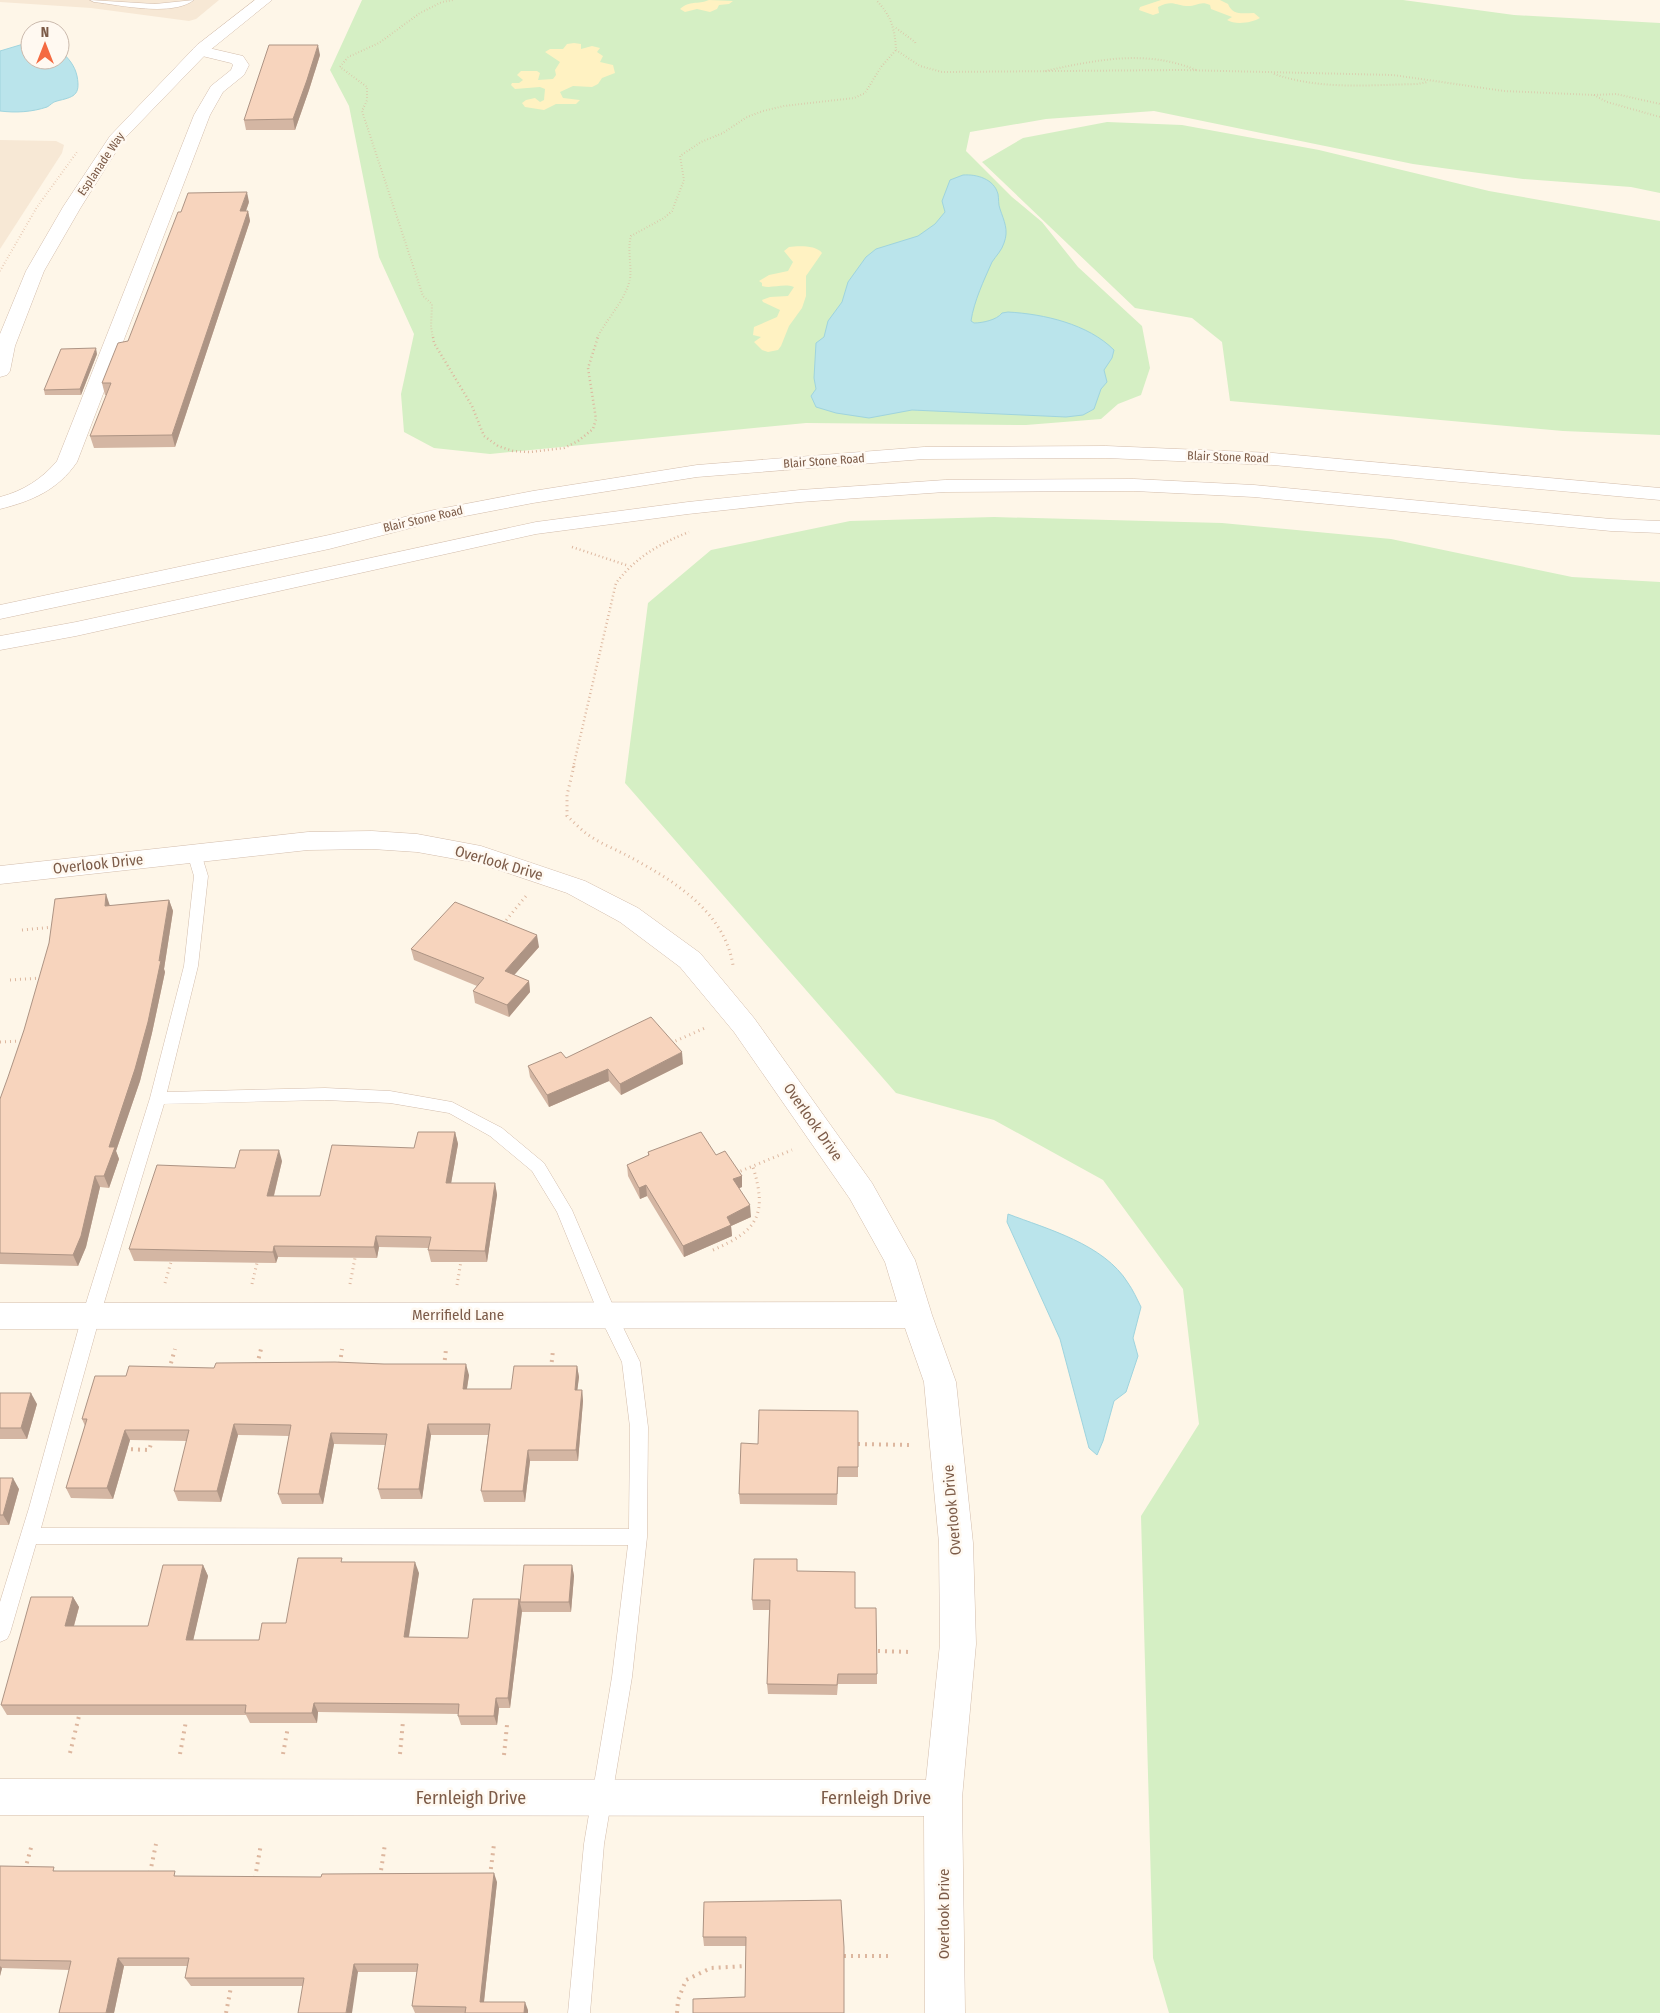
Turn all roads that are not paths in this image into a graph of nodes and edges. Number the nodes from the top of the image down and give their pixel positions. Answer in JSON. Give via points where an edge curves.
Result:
{"nodes":[{"id":1,"x":94,"y":0,"type":"edge"},
{"id":2,"x":190,"y":0,"type":"edge"},
{"id":3,"x":264,"y":0,"type":"edge"},
{"id":4,"x":200,"y":51,"type":"junction"},
{"id":5,"x":0,"y":372,"type":"edge"},
{"id":6,"x":1660,"y":494,"type":"edge"},
{"id":7,"x":0,"y":503,"type":"edge"},
{"id":8,"x":1660,"y":527,"type":"edge"},
{"id":9,"x":0,"y":612,"type":"edge"},
{"id":10,"x":0,"y":643,"type":"edge"},
{"id":11,"x":194,"y":853,"type":"junction"},
{"id":12,"x":0,"y":875,"type":"edge"},
{"id":13,"x":158,"y":1098,"type":"junction"},
{"id":14,"x":608,"y":1315,"type":"junction"},
{"id":15,"x":916,"y":1315,"type":"junction"},
{"id":16,"x":0,"y":1316,"type":"edge"},
{"id":17,"x":91,"y":1316,"type":"junction"},
{"id":18,"x":30,"y":1536,"type":"junction"},
{"id":19,"x":638,"y":1537,"type":"junction"},
{"id":20,"x":0,"y":1632,"type":"edge"},
{"id":21,"x":0,"y":1797,"type":"edge"},
{"id":22,"x":600,"y":1798,"type":"junction"},
{"id":23,"x":943,"y":1798,"type":"junction"},
{"id":24,"x":579,"y":2013,"type":"edge"},
{"id":25,"x":945,"y":2013,"type":"edge"}],
"edges":[{"from":1,"to":2,"type":"lane","via":[[157,6]]},
{"from":3,"to":4,"type":"street","name":"Esplanade Way"},
{"from":4,"to":5,"type":"street","name":"Esplanade Way","via":[[118,136],[72,207],[35,271],[5,346]]},
{"from":4,"to":7,"type":"street","via":[[237,59],[240,65],[238,72],[217,89],[202,115],[67,462],[47,485],[32,494]]},
{"from":6,"to":9,"type":"street","name":"Blair Stone Road","via":[[1274,459],[1106,452],[924,453],[697,471],[533,497]]},
{"from":8,"to":10,"type":"street","via":[[1254,491],[1134,486],[945,486],[800,496],[536,528]]},
{"from":11,"to":12,"type":"street","name":"Overlook Drive"},
{"from":11,"to":13,"type":"lane","via":[[201,876],[191,966]]},
{"from":11,"to":15,"type":"street","name":"Overlook Drive","via":[[308,841],[417,843],[481,855],[523,868],[576,887],[629,915],[690,960],[744,1025],[802,1105],[861,1191],[900,1260]]},
{"from":13,"to":14,"type":"lane","via":[[325,1094],[390,1097],[452,1108],[496,1132],[538,1167],[564,1210]]},
{"from":13,"to":17,"type":"lane"},
{"from":14,"to":15,"type":"street","name":"Merrifield Lane"},
{"from":14,"to":17,"type":"street","name":"Merrifield Lane"},
{"from":14,"to":19,"type":"lane","via":[[631,1362],[639,1427]]},
{"from":15,"to":23,"type":"street","name":"Overlook Drive","via":[[940,1382],[956,1543],[958,1644]]},
{"from":16,"to":17,"type":"street","name":"Merrifield Lane"},
{"from":17,"to":18,"type":"lane"},
{"from":18,"to":19,"type":"lane"},
{"from":18,"to":20,"type":"lane"},
{"from":19,"to":22,"type":"lane","via":[[622,1677]]},
{"from":21,"to":22,"type":"street","name":"Fernleigh Drive"},
{"from":22,"to":23,"type":"street","name":"Fernleigh Drive"},
{"from":22,"to":24,"type":"lane"},
{"from":23,"to":25,"type":"street","name":"Overlook Drive"}]}
